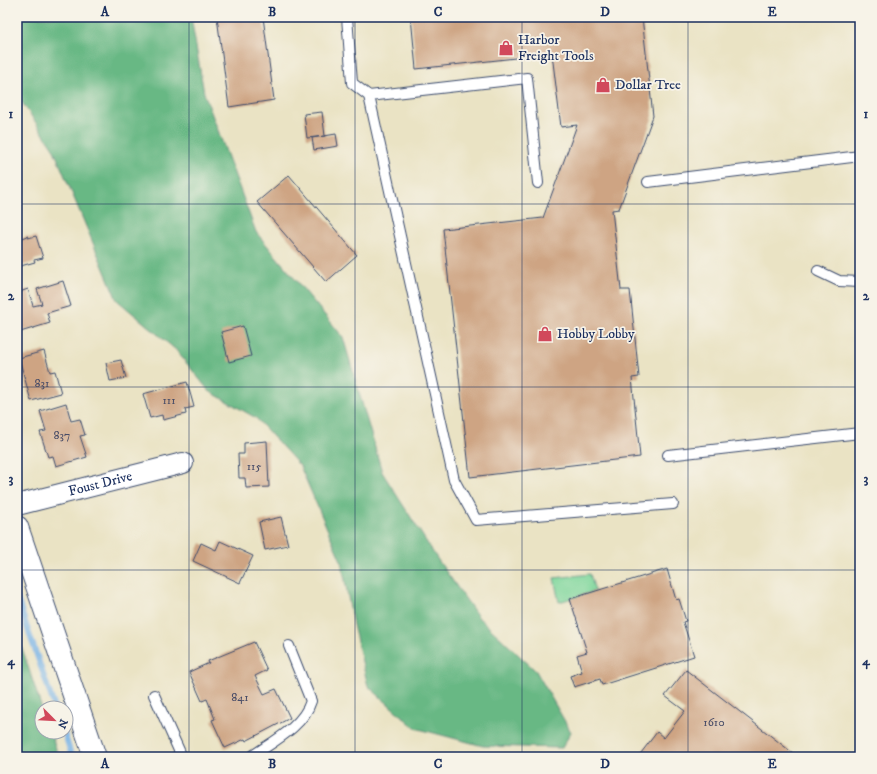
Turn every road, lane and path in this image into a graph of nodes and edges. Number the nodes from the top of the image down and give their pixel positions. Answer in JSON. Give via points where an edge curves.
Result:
{"nodes":[{"id":1,"x":347,"y":17,"type":"edge"},
{"id":2,"x":369,"y":96,"type":"junction"},
{"id":3,"x":860,"y":156,"type":"edge"},
{"id":4,"x":648,"y":182,"type":"dead end"},
{"id":5,"x":538,"y":183,"type":"dead end"},
{"id":6,"x":818,"y":271,"type":"dead end"},
{"id":7,"x":860,"y":282,"type":"edge"},
{"id":8,"x":860,"y":433,"type":"edge"},
{"id":9,"x":668,"y":455,"type":"dead end"},
{"id":10,"x":183,"y":463,"type":"dead end"},
{"id":11,"x":674,"y":504,"type":"dead end"},
{"id":12,"x":17,"y":505,"type":"edge"},
{"id":13,"x":17,"y":527,"type":"edge"},
{"id":14,"x":289,"y":646,"type":"dead end"},
{"id":15,"x":154,"y":695,"type":"dead end"},
{"id":16,"x":95,"y":757,"type":"edge"},
{"id":17,"x":182,"y":757,"type":"edge"},
{"id":18,"x":251,"y":757,"type":"edge"}],
"edges":[{"from":1,"to":2,"type":"lane","via":[[352,83]]},
{"from":2,"to":5,"type":"lane","via":[[527,78]]},
{"from":2,"to":11,"type":"lane","via":[[454,480],[476,520]]},
{"from":3,"to":4,"type":"lane"},
{"from":6,"to":7,"type":"lane","via":[[839,281]]},
{"from":8,"to":9,"type":"lane"},
{"from":10,"to":12,"type":"street","name":"Foust Drive"},
{"from":13,"to":16,"type":"street"},
{"from":14,"to":18,"type":"lane","via":[[311,702],[300,721]]},
{"from":15,"to":17,"type":"lane"}]}
